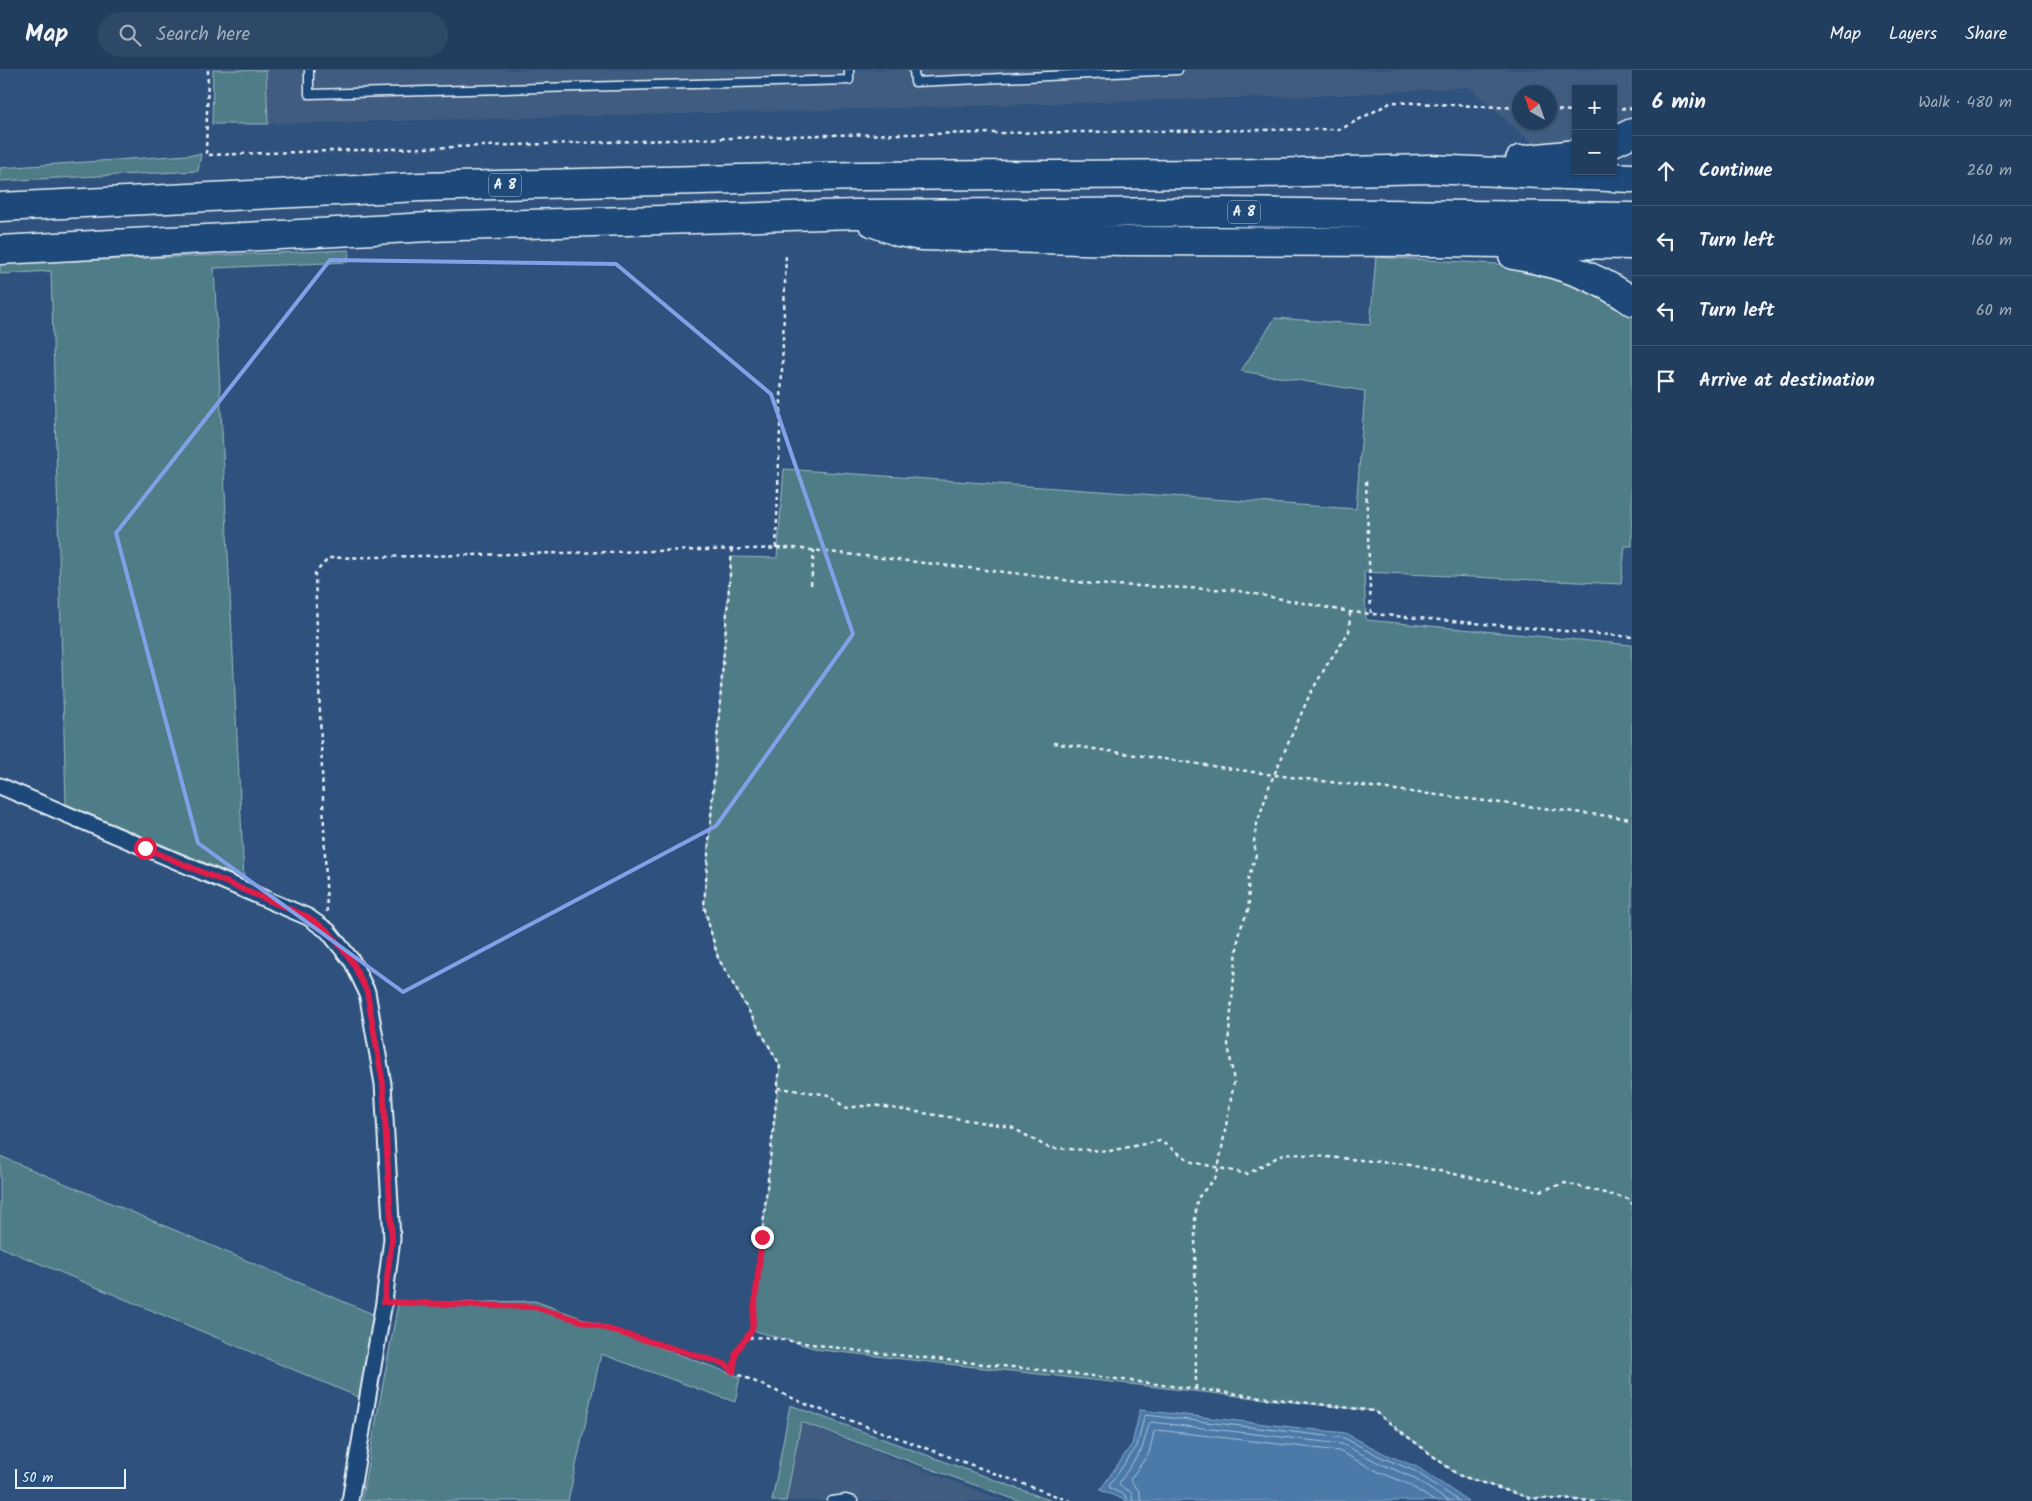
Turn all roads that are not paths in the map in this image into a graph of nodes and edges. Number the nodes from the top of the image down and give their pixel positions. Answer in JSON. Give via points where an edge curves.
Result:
{"nodes":[{"id":1,"x":309,"y":70,"type":"edge"},
{"id":2,"x":849,"y":70,"type":"edge"},
{"id":3,"x":914,"y":70,"type":"edge"},
{"id":4,"x":1178,"y":70,"type":"edge"},
{"id":5,"x":1632,"y":133,"type":"edge"},
{"id":6,"x":1617,"y":140,"type":"edge"},
{"id":7,"x":1572,"y":154,"type":"edge"},
{"id":8,"x":1429,"y":169,"type":"junction"},
{"id":9,"x":1632,"y":178,"type":"edge"},
{"id":10,"x":0,"y":207,"type":"edge"},
{"id":11,"x":857,"y":214,"type":"junction"},
{"id":12,"x":1632,"y":217,"type":"edge"},
{"id":13,"x":1438,"y":242,"type":"junction"},
{"id":14,"x":1632,"y":245,"type":"edge"},
{"id":15,"x":0,"y":250,"type":"edge"},
{"id":16,"x":1629,"y":297,"type":"edge"},
{"id":17,"x":0,"y":786,"type":"edge"},
{"id":18,"x":350,"y":1501,"type":"edge"},
{"id":19,"x":832,"y":1501,"type":"edge"},
{"id":20,"x":854,"y":1501,"type":"edge"}],
"edges":[{"from":1,"to":2,"type":"lane","via":[[310,94],[849,80]]},
{"from":3,"to":4,"type":"lane","via":[[914,82]]},
{"from":5,"to":6,"type":"highway"},
{"from":7,"to":8,"type":"highway"},
{"from":8,"to":9,"type":"highway","number":"A 8"},
{"from":8,"to":10,"type":"highway","number":"A 8","via":[[860,176],[420,187]]},
{"from":11,"to":12,"type":"highway","number":"A 8","via":[[1234,212]]},
{"from":11,"to":13,"type":"highway","via":[[878,225],[922,236],[1121,241]]},
{"from":11,"to":15,"type":"highway","number":"A 8","via":[[429,227]]},
{"from":13,"to":14,"type":"highway"},
{"from":13,"to":16,"type":"highway","via":[[1542,260],[1583,274]]},
{"from":17,"to":18,"type":"street","via":[[308,917],[328,931],[352,961],[367,992],[383,1084],[392,1239]]},
{"from":19,"to":20,"type":"lane"}]}
